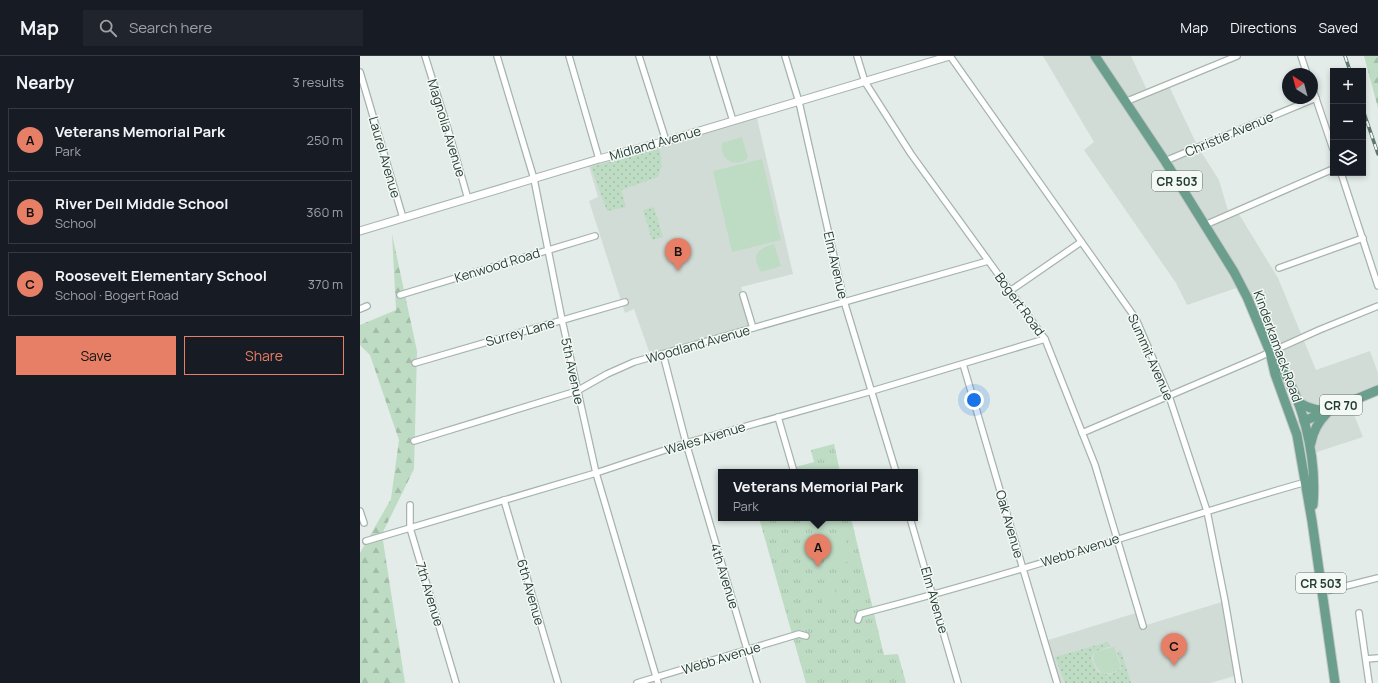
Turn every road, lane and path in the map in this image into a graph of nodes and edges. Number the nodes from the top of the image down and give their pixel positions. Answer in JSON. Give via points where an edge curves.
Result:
{"nodes":[{"id":1,"x":425,"y":56,"type":"edge"},
{"id":2,"x":498,"y":56,"type":"edge"},
{"id":3,"x":569,"y":56,"type":"edge"},
{"id":4,"x":640,"y":56,"type":"edge"},
{"id":5,"x":713,"y":56,"type":"edge"},
{"id":6,"x":786,"y":56,"type":"edge"},
{"id":7,"x":857,"y":56,"type":"edge"},
{"id":8,"x":950,"y":56,"type":"edge"},
{"id":9,"x":1095,"y":56,"type":"edge"},
{"id":10,"x":1237,"y":56,"type":"edge"},
{"id":11,"x":1301,"y":56,"type":"edge"},
{"id":12,"x":1306,"y":68,"type":"edge"},
{"id":13,"x":360,"y":72,"type":"edge"},
{"id":14,"x":865,"y":82,"type":"junction"},
{"id":15,"x":799,"y":102,"type":"junction"},
{"id":16,"x":1125,"y":102,"type":"junction"},
{"id":17,"x":1302,"y":104,"type":"edge"},
{"id":18,"x":1318,"y":104,"type":"edge"},
{"id":19,"x":733,"y":121,"type":"junction"},
{"id":20,"x":1330,"y":140,"type":"edge"},
{"id":21,"x":666,"y":141,"type":"junction"},
{"id":22,"x":599,"y":159,"type":"junction"},
{"id":23,"x":1164,"y":162,"type":"junction"},
{"id":24,"x":1330,"y":171,"type":"edge"},
{"id":25,"x":1342,"y":176,"type":"edge"},
{"id":26,"x":534,"y":179,"type":"junction"},
{"id":27,"x":468,"y":199,"type":"junction"},
{"id":28,"x":403,"y":218,"type":"junction"},
{"id":29,"x":1205,"y":225,"type":"junction"},
{"id":30,"x":360,"y":231,"type":"edge"},
{"id":31,"x":595,"y":236,"type":"dead end"},
{"id":32,"x":1363,"y":238,"type":"junction"},
{"id":33,"x":1081,"y":242,"type":"junction"},
{"id":34,"x":548,"y":250,"type":"junction"},
{"id":35,"x":988,"y":261,"type":"junction"},
{"id":36,"x":1279,"y":268,"type":"dead end"},
{"id":37,"x":1378,"y":286,"type":"edge"},
{"id":38,"x":1010,"y":291,"type":"junction"},
{"id":39,"x":400,"y":295,"type":"dead end"},
{"id":40,"x":743,"y":295,"type":"dead end"},
{"id":41,"x":844,"y":301,"type":"junction"},
{"id":42,"x":624,"y":302,"type":"dead end"},
{"id":43,"x":367,"y":306,"type":"dead end"},
{"id":44,"x":1378,"y":306,"type":"edge"},
{"id":45,"x":360,"y":310,"type":"edge"},
{"id":46,"x":562,"y":320,"type":"junction"},
{"id":47,"x":753,"y":328,"type":"junction"},
{"id":48,"x":1045,"y":339,"type":"junction"},
{"id":49,"x":1270,"y":352,"type":"junction"},
{"id":50,"x":663,"y":354,"type":"junction"},
{"id":51,"x":415,"y":363,"type":"dead end"},
{"id":52,"x":963,"y":364,"type":"junction"},
{"id":53,"x":1378,"y":390,"type":"edge"},
{"id":54,"x":577,"y":391,"type":"junction"},
{"id":55,"x":872,"y":391,"type":"junction"},
{"id":56,"x":1169,"y":396,"type":"junction"},
{"id":57,"x":1296,"y":400,"type":"junction"},
{"id":58,"x":1330,"y":410,"type":"junction"},
{"id":59,"x":778,"y":417,"type":"junction"},
{"id":60,"x":1304,"y":421,"type":"junction"},
{"id":61,"x":1082,"y":432,"type":"junction"},
{"id":62,"x":414,"y":441,"type":"dead end"},
{"id":63,"x":686,"y":444,"type":"junction"},
{"id":64,"x":1310,"y":449,"type":"junction"},
{"id":65,"x":793,"y":469,"type":"edge"},
{"id":66,"x":895,"y":469,"type":"edge"},
{"id":67,"x":1312,"y":469,"type":"junction"},
{"id":68,"x":596,"y":473,"type":"junction"},
{"id":69,"x":1306,"y":482,"type":"junction"},
{"id":70,"x":504,"y":500,"type":"junction"},
{"id":71,"x":410,"y":505,"type":"dead end"},
{"id":72,"x":360,"y":511,"type":"edge"},
{"id":73,"x":1207,"y":511,"type":"junction"},
{"id":74,"x":911,"y":521,"type":"edge"},
{"id":75,"x":1312,"y":521,"type":"junction"},
{"id":76,"x":364,"y":523,"type":"dead end"},
{"id":77,"x":410,"y":528,"type":"junction"},
{"id":78,"x":1117,"y":539,"type":"junction"},
{"id":79,"x":366,"y":541,"type":"dead end"},
{"id":80,"x":1023,"y":568,"type":"junction"},
{"id":81,"x":1378,"y":578,"type":"edge"},
{"id":82,"x":1322,"y":592,"type":"junction"},
{"id":83,"x":933,"y":595,"type":"junction"},
{"id":84,"x":1359,"y":614,"type":"dead end"},
{"id":85,"x":858,"y":620,"type":"dead end"},
{"id":86,"x":1143,"y":626,"type":"dead end"},
{"id":87,"x":806,"y":636,"type":"dead end"},
{"id":88,"x":747,"y":650,"type":"junction"},
{"id":89,"x":1366,"y":658,"type":"junction"},
{"id":90,"x":1378,"y":658,"type":"edge"},
{"id":91,"x":657,"y":680,"type":"edge"},
{"id":92,"x":456,"y":683,"type":"edge"},
{"id":93,"x":558,"y":683,"type":"edge"},
{"id":94,"x":637,"y":683,"type":"edge"},
{"id":95,"x":757,"y":683,"type":"edge"},
{"id":96,"x":958,"y":683,"type":"edge"},
{"id":97,"x":1057,"y":683,"type":"edge"},
{"id":98,"x":1239,"y":683,"type":"edge"},
{"id":99,"x":1335,"y":683,"type":"edge"},
{"id":100,"x":1369,"y":683,"type":"edge"}],
"edges":[{"from":1,"to":27,"type":"street","name":"Magnolia Avenue"},
{"from":2,"to":26,"type":"street","name":"5th Avenue"},
{"from":3,"to":22,"type":"street"},
{"from":4,"to":21,"type":"street"},
{"from":5,"to":19,"type":"street"},
{"from":6,"to":15,"type":"street","name":"Elm Avenue"},
{"from":7,"to":14,"type":"street","name":"Bogert Road"},
{"from":8,"to":14,"type":"street","name":"Midland Avenue"},
{"from":8,"to":33,"type":"street","name":"Summit Avenue"},
{"from":9,"to":16,"type":"main road","name":"Kinderkamack Road","number":"CR 503"},
{"from":10,"to":16,"type":"street"},
{"from":11,"to":12,"type":"street"},
{"from":13,"to":28,"type":"street","name":"Laurel Avenue"},
{"from":14,"to":15,"type":"street","name":"Midland Avenue"},
{"from":14,"to":35,"type":"street","name":"Bogert Road","via":[[911,154]]},
{"from":15,"to":19,"type":"street","name":"Midland Avenue"},
{"from":15,"to":41,"type":"street","name":"Elm Avenue"},
{"from":16,"to":23,"type":"main road","name":"Kinderkamack Road","number":"CR 503"},
{"from":17,"to":23,"type":"street","name":"Christie Avenue"},
{"from":18,"to":20,"type":"street"},
{"from":19,"to":21,"type":"street","name":"Midland Avenue"},
{"from":21,"to":22,"type":"street","name":"Midland Avenue"},
{"from":22,"to":26,"type":"street","name":"Midland Avenue"},
{"from":23,"to":29,"type":"main road","name":"Kinderkamack Road","number":"CR 503"},
{"from":24,"to":29,"type":"street"},
{"from":25,"to":32,"type":"street"},
{"from":26,"to":27,"type":"street","name":"Midland Avenue"},
{"from":26,"to":34,"type":"street","name":"5th Avenue"},
{"from":27,"to":28,"type":"street","name":"Midland Avenue"},
{"from":28,"to":30,"type":"street","name":"Midland Avenue"},
{"from":29,"to":49,"type":"main road","name":"Kinderkamack Road","number":"CR 503","via":[[1247,296]]},
{"from":31,"to":34,"type":"street","name":"Kenwood Road"},
{"from":32,"to":36,"type":"street"},
{"from":32,"to":37,"type":"street"},
{"from":33,"to":38,"type":"street"},
{"from":33,"to":56,"type":"street","name":"Summit Avenue","via":[[1136,319]]},
{"from":34,"to":39,"type":"street","name":"Kenwood Road"},
{"from":34,"to":46,"type":"street","name":"5th Avenue"},
{"from":35,"to":38,"type":"street","name":"Bogert Road"},
{"from":35,"to":41,"type":"street","name":"Woodland Avenue"},
{"from":38,"to":48,"type":"street","name":"Bogert Road"},
{"from":40,"to":47,"type":"street"},
{"from":41,"to":47,"type":"street","name":"Woodland Avenue"},
{"from":41,"to":55,"type":"street","name":"Elm Avenue"},
{"from":42,"to":46,"type":"street","name":"Surrey Lane"},
{"from":43,"to":45,"type":"street"},
{"from":44,"to":49,"type":"street"},
{"from":46,"to":51,"type":"street","name":"Surrey Lane"},
{"from":46,"to":54,"type":"street","name":"5th Avenue"},
{"from":47,"to":50,"type":"street","name":"Woodland Avenue"},
{"from":48,"to":52,"type":"street","name":"Wales Avenue"},
{"from":48,"to":61,"type":"street","name":"Bogert Road"},
{"from":49,"to":56,"type":"street"},
{"from":49,"to":57,"type":"main road","via":[[1280,365]]},
{"from":49,"to":69,"type":"main road","name":"Kinderkamack Road","number":"CR 503","via":[[1275,374],[1298,435]]},
{"from":50,"to":54,"type":"street","name":"Woodland Avenue","via":[[626,365]]},
{"from":50,"to":63,"type":"street","name":"4th Avenue"},
{"from":52,"to":55,"type":"street","name":"Wales Avenue"},
{"from":52,"to":80,"type":"street","name":"Oak Avenue"},
{"from":53,"to":58,"type":"main road","number":"CR 70"},
{"from":54,"to":62,"type":"street","name":"Woodland Avenue"},
{"from":54,"to":68,"type":"street","name":"5th Avenue"},
{"from":55,"to":59,"type":"street","name":"Wales Avenue"},
{"from":55,"to":66,"type":"street","name":"Elm Avenue"},
{"from":56,"to":61,"type":"street"},
{"from":56,"to":73,"type":"street","name":"Summit Avenue"},
{"from":57,"to":58,"type":"main road","via":[[1311,409]]},
{"from":57,"to":60,"type":"main road"},
{"from":58,"to":60,"type":"main road","number":"CR 70"},
{"from":58,"to":64,"type":"main road","via":[[1316,426]]},
{"from":59,"to":63,"type":"street","name":"Wales Avenue"},
{"from":59,"to":65,"type":"street"},
{"from":60,"to":64,"type":"main road"},
{"from":61,"to":78,"type":"street","name":"Bogert Road","via":[[1095,465]]},
{"from":63,"to":68,"type":"street","name":"Wales Avenue"},
{"from":63,"to":88,"type":"street","name":"4th Avenue"},
{"from":64,"to":67,"type":"main road"},
{"from":67,"to":69,"type":"main road"},
{"from":67,"to":75,"type":"main road","via":[[1315,485]]},
{"from":68,"to":70,"type":"street","name":"Wales Avenue"},
{"from":68,"to":91,"type":"street","name":"5th Avenue"},
{"from":69,"to":73,"type":"street","name":"Webb Avenue"},
{"from":69,"to":75,"type":"main road","name":"Kinderkamack Road","number":"CR 503"},
{"from":70,"to":77,"type":"street","name":"Wales Avenue"},
{"from":70,"to":93,"type":"street","name":"6th Avenue"},
{"from":71,"to":77,"type":"street","name":"7th Avenue"},
{"from":72,"to":76,"type":"street"},
{"from":73,"to":78,"type":"street","name":"Webb Avenue"},
{"from":73,"to":98,"type":"street","name":"Summit Avenue"},
{"from":74,"to":83,"type":"street","name":"Elm Avenue"},
{"from":75,"to":82,"type":"main road","name":"Kinderkamack Road","number":"CR 503"},
{"from":77,"to":79,"type":"street","name":"Wales Avenue"},
{"from":77,"to":92,"type":"street","name":"7th Avenue"},
{"from":78,"to":80,"type":"street","name":"Webb Avenue"},
{"from":78,"to":86,"type":"street","name":"Bogert Road"},
{"from":80,"to":83,"type":"street","name":"Webb Avenue"},
{"from":80,"to":97,"type":"street","name":"Oak Avenue"},
{"from":81,"to":82,"type":"street"},
{"from":82,"to":99,"type":"main road","name":"Kinderkamack Road","number":"CR 503"},
{"from":83,"to":85,"type":"street","name":"Webb Avenue","via":[[860,614]]},
{"from":83,"to":96,"type":"street","name":"Elm Avenue"},
{"from":84,"to":89,"type":"street"},
{"from":87,"to":88,"type":"street","name":"Webb Avenue","via":[[799,634]]},
{"from":88,"to":91,"type":"street","name":"Webb Avenue"},
{"from":88,"to":95,"type":"street","name":"4th Avenue"},
{"from":89,"to":90,"type":"street"},
{"from":89,"to":100,"type":"street"},
{"from":91,"to":94,"type":"street","name":"Webb Avenue"}]}
